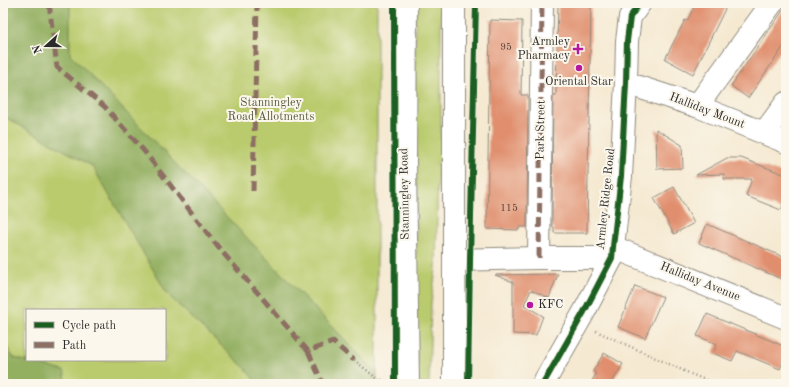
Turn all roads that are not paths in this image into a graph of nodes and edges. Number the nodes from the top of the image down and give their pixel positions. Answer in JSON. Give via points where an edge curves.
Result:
{"nodes":[{"id":1,"x":406,"y":3,"type":"edge"},
{"id":2,"x":454,"y":3,"type":"edge"},
{"id":3,"x":542,"y":3,"type":"edge"},
{"id":4,"x":640,"y":3,"type":"edge"},
{"id":5,"x":772,"y":3,"type":"edge"},
{"id":6,"x":626,"y":83,"type":"junction"},
{"id":7,"x":786,"y":103,"type":"edge"},
{"id":8,"x":697,"y":106,"type":"junction"},
{"id":9,"x":764,"y":133,"type":"junction"},
{"id":10,"x":786,"y":142,"type":"edge"},
{"id":11,"x":612,"y":253,"type":"junction"},
{"id":12,"x":539,"y":258,"type":"junction"},
{"id":13,"x":454,"y":260,"type":"junction"},
{"id":14,"x":786,"y":318,"type":"edge"},
{"id":15,"x":551,"y":382,"type":"edge"},
{"id":16,"x":408,"y":384,"type":"edge"},
{"id":17,"x":454,"y":384,"type":"edge"}],
"edges":[{"from":1,"to":16,"type":"street","name":"Stanningley Road"},
{"from":2,"to":13,"type":"street"},
{"from":3,"to":12,"type":"street","name":"Park Street"},
{"from":4,"to":6,"type":"street","name":"Armley Ridge Road","via":[[630,17]]},
{"from":5,"to":8,"type":"street"},
{"from":6,"to":8,"type":"street","name":"Halliday Mount"},
{"from":6,"to":11,"type":"street","name":"Armley Ridge Road","via":[[621,176]]},
{"from":7,"to":9,"type":"street"},
{"from":8,"to":9,"type":"street","name":"Halliday Mount"},
{"from":9,"to":10,"type":"street","name":"Halliday Mount"},
{"from":11,"to":12,"type":"street"},
{"from":11,"to":14,"type":"street","name":"Halliday Avenue"},
{"from":11,"to":15,"type":"street","name":"Armley Ridge Road"},
{"from":12,"to":13,"type":"street"},
{"from":13,"to":17,"type":"street"}]}
